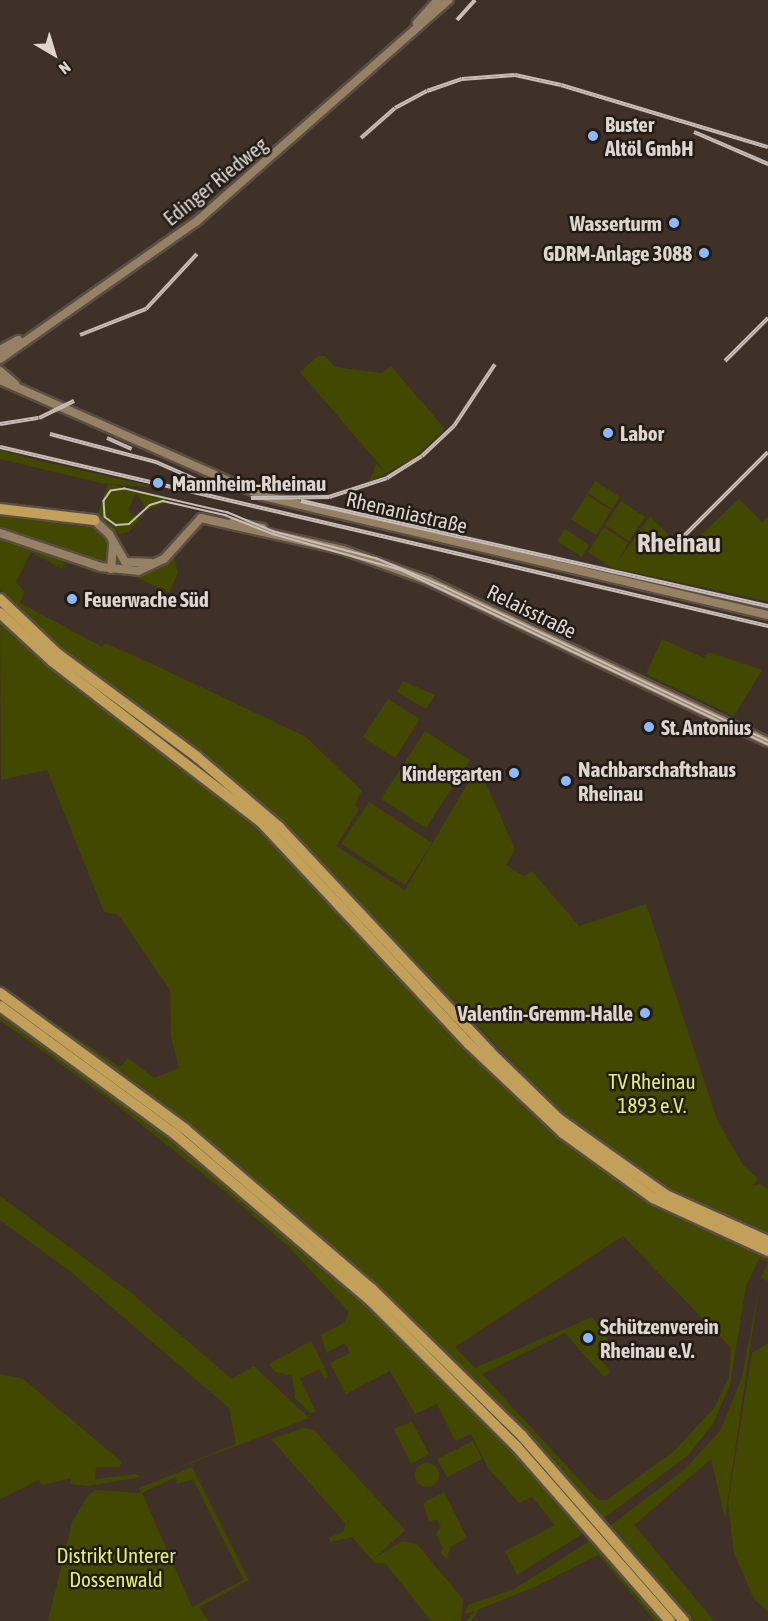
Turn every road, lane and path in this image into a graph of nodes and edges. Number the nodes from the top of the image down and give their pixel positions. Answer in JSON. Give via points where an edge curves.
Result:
{"nodes":[{"id":1,"x":432,"y":0,"type":"edge"},
{"id":2,"x":438,"y":0,"type":"edge"},
{"id":3,"x":448,"y":0,"type":"edge"},
{"id":4,"x":426,"y":11,"type":"junction"},
{"id":5,"x":408,"y":35,"type":"junction"},
{"id":6,"x":2,"y":354,"type":"edge"},
{"id":7,"x":2,"y":376,"type":"edge"},
{"id":8,"x":0,"y":509,"type":"edge"},
{"id":9,"x":94,"y":520,"type":"joint"},
{"id":10,"x":0,"y":533,"type":"edge"},
{"id":11,"x":115,"y":548,"type":"junction"},
{"id":12,"x":169,"y":553,"type":"junction"},
{"id":13,"x":142,"y":565,"type":"junction"},
{"id":14,"x":111,"y":569,"type":"junction"},
{"id":15,"x":132,"y":570,"type":"junction"},
{"id":16,"x":0,"y":599,"type":"edge"},
{"id":17,"x":0,"y":613,"type":"edge"},
{"id":18,"x":768,"y":615,"type":"edge"},
{"id":19,"x":118,"y":705,"type":"junction"},
{"id":20,"x":768,"y":742,"type":"edge"},
{"id":21,"x":0,"y":993,"type":"edge"},
{"id":22,"x":0,"y":1006,"type":"edge"},
{"id":23,"x":768,"y":1241,"type":"edge"},
{"id":24,"x":768,"y":1251,"type":"edge"},
{"id":25,"x":670,"y":1621,"type":"edge"},
{"id":26,"x":684,"y":1621,"type":"edge"}],
"edges":[{"from":1,"to":4,"type":"main road"},
{"from":2,"to":4,"type":"main road","name":"Edinger Riedweg"},
{"from":3,"to":5,"type":"main road","name":"Edinger Riedweg"},
{"from":4,"to":5,"type":"main road","name":"Edinger Riedweg"},
{"from":5,"to":6,"type":"main road","name":"Edinger Riedweg","via":[[196,221]]},
{"from":6,"to":7,"type":"main road"},
{"from":7,"to":18,"type":"main road","name":"Rhenaniastraße","via":[[20,389],[262,496]]},
{"from":8,"to":9,"type":"highway"},
{"from":9,"to":11,"type":"main road"},
{"from":10,"to":14,"type":"main road","name":"Relaisstraße"},
{"from":11,"to":13,"type":"main road","via":[[125,562]]},
{"from":11,"to":14,"type":"main road"},
{"from":12,"to":13,"type":"main road","name":"Relaisstraße"},
{"from":12,"to":15,"type":"main road","name":"Relaisstraße","via":[[153,567]]},
{"from":12,"to":20,"type":"main road","name":"Relaisstraße","via":[[198,519],[249,523],[273,534],[359,555],[414,574]]},
{"from":13,"to":15,"type":"main road","name":"Relaisstraße"},
{"from":14,"to":15,"type":"main road","name":"Relaisstraße"},
{"from":16,"to":19,"type":"highway"},
{"from":17,"to":19,"type":"highway","via":[[52,661]]},
{"from":19,"to":23,"type":"highway","via":[[211,769],[279,827],[490,1052],[560,1119],[666,1195]]},
{"from":19,"to":24,"type":"highway","via":[[275,836],[480,1056],[563,1133],[669,1207]]},
{"from":21,"to":26,"type":"highway","via":[[185,1128],[372,1289],[522,1436]]},
{"from":22,"to":25,"type":"highway","via":[[185,1142],[371,1301],[516,1446]]}]}
